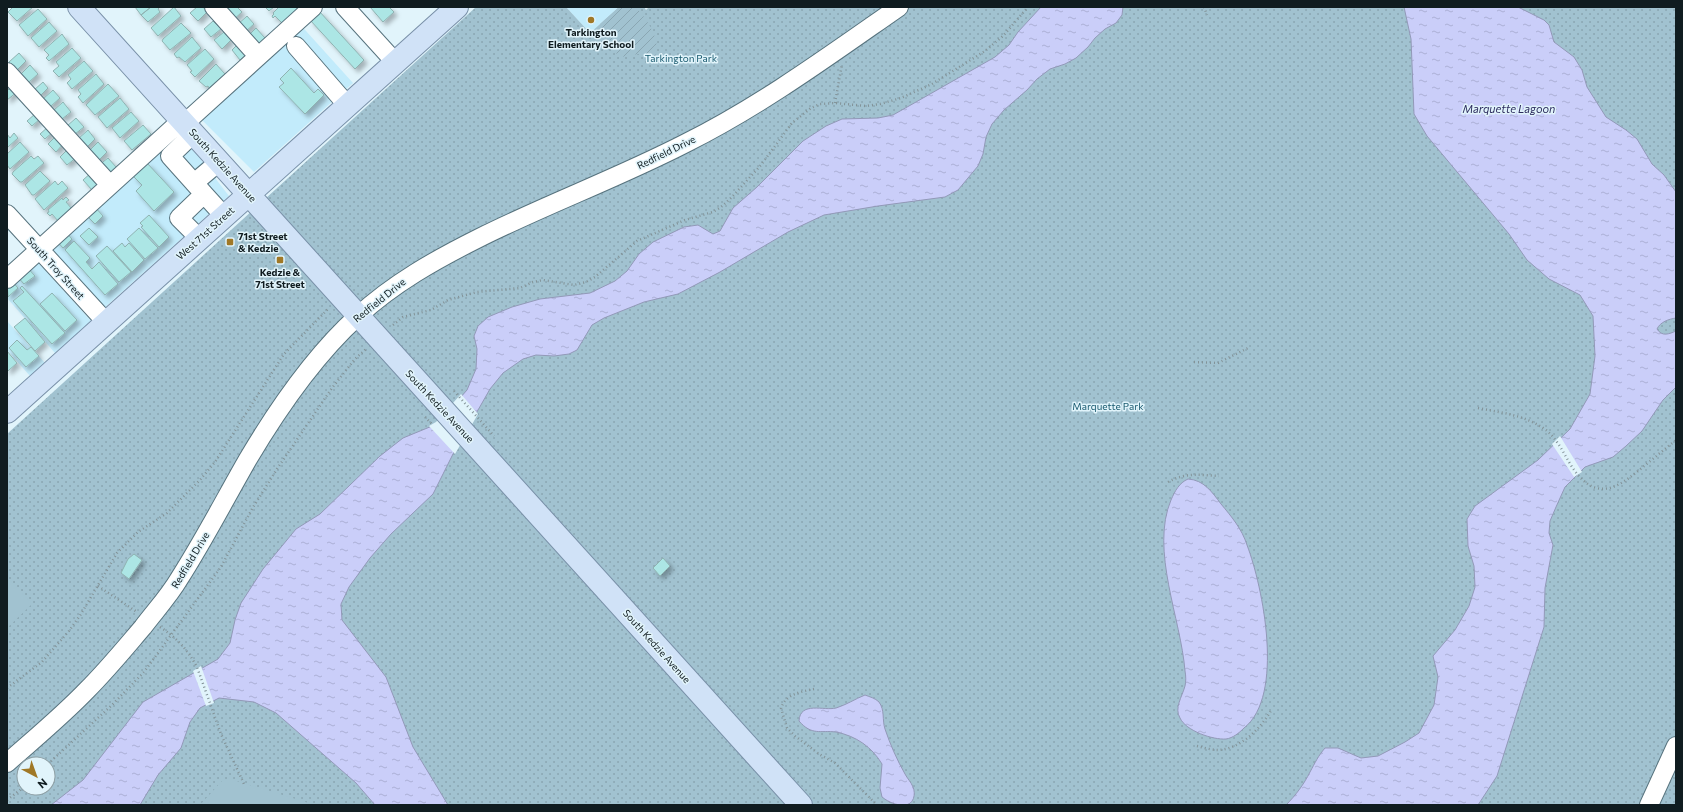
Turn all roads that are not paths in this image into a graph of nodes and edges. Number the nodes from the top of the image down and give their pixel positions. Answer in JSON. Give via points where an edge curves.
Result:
{"nodes":[{"id":1,"x":79,"y":7,"type":"edge"},
{"id":2,"x":214,"y":7,"type":"edge"},
{"id":3,"x":313,"y":7,"type":"edge"},
{"id":4,"x":345,"y":7,"type":"edge"},
{"id":5,"x":457,"y":7,"type":"edge"},
{"id":6,"x":899,"y":7,"type":"edge"},
{"id":7,"x":296,"y":46,"type":"dead end"},
{"id":8,"x":258,"y":56,"type":"junction"},
{"id":9,"x":395,"y":62,"type":"junction"},
{"id":10,"x":7,"y":72,"type":"edge"},
{"id":11,"x":348,"y":106,"type":"junction"},
{"id":12,"x":187,"y":125,"type":"junction"},
{"id":13,"x":220,"y":161,"type":"junction"},
{"id":14,"x":110,"y":185,"type":"junction"},
{"id":15,"x":199,"y":188,"type":"junction"},
{"id":16,"x":249,"y":194,"type":"junction"},
{"id":17,"x":7,"y":214,"type":"edge"},
{"id":18,"x":224,"y":216,"type":"junction"},
{"id":19,"x":199,"y":238,"type":"junction"},
{"id":20,"x":39,"y":249,"type":"junction"},
{"id":21,"x":7,"y":279,"type":"edge"},
{"id":22,"x":358,"y":316,"type":"junction"},
{"id":23,"x":106,"y":322,"type":"junction"},
{"id":24,"x":7,"y":412,"type":"edge"},
{"id":25,"x":1676,"y":746,"type":"edge"},
{"id":26,"x":7,"y":763,"type":"edge"},
{"id":27,"x":801,"y":805,"type":"edge"},
{"id":28,"x":1649,"y":805,"type":"edge"}],
"edges":[{"from":1,"to":12,"type":"main road","name":"South Kedzie Avenue"},
{"from":2,"to":8,"type":"street"},
{"from":3,"to":8,"type":"street"},
{"from":4,"to":9,"type":"street"},
{"from":5,"to":9,"type":"main road","name":"West 71st Street"},
{"from":6,"to":22,"type":"street","name":"Redfield Drive","via":[[804,74],[731,119],[687,143],[523,216],[429,263],[389,290]]},
{"from":7,"to":11,"type":"street"},
{"from":8,"to":12,"type":"street"},
{"from":9,"to":11,"type":"main road","name":"West 71st Street"},
{"from":10,"to":14,"type":"street"},
{"from":11,"to":16,"type":"main road","name":"West 71st Street"},
{"from":12,"to":13,"type":"main road","name":"South Kedzie Avenue"},
{"from":12,"to":14,"type":"street"},
{"from":12,"to":15,"type":"street","via":[[170,156]]},
{"from":13,"to":15,"type":"street"},
{"from":13,"to":16,"type":"main road","name":"South Kedzie Avenue"},
{"from":14,"to":20,"type":"street"},
{"from":15,"to":18,"type":"street"},
{"from":15,"to":19,"type":"street","via":[[179,218]]},
{"from":16,"to":18,"type":"main road","name":"West 71st Street"},
{"from":16,"to":22,"type":"main road","name":"South Kedzie Avenue"},
{"from":17,"to":20,"type":"street","name":"South Troy Street"},
{"from":18,"to":19,"type":"main road","name":"West 71st Street"},
{"from":19,"to":23,"type":"main road","name":"West 71st Street"},
{"from":20,"to":21,"type":"street"},
{"from":20,"to":23,"type":"street","name":"South Troy Street"},
{"from":22,"to":26,"type":"street","name":"Redfield Drive","via":[[326,349],[284,405],[250,455],[179,580],[149,620],[87,691]]},
{"from":22,"to":27,"type":"main road","name":"South Kedzie Avenue","via":[[447,398]]},
{"from":23,"to":24,"type":"main road","name":"West 71st Street"},
{"from":25,"to":28,"type":"street"}]}
